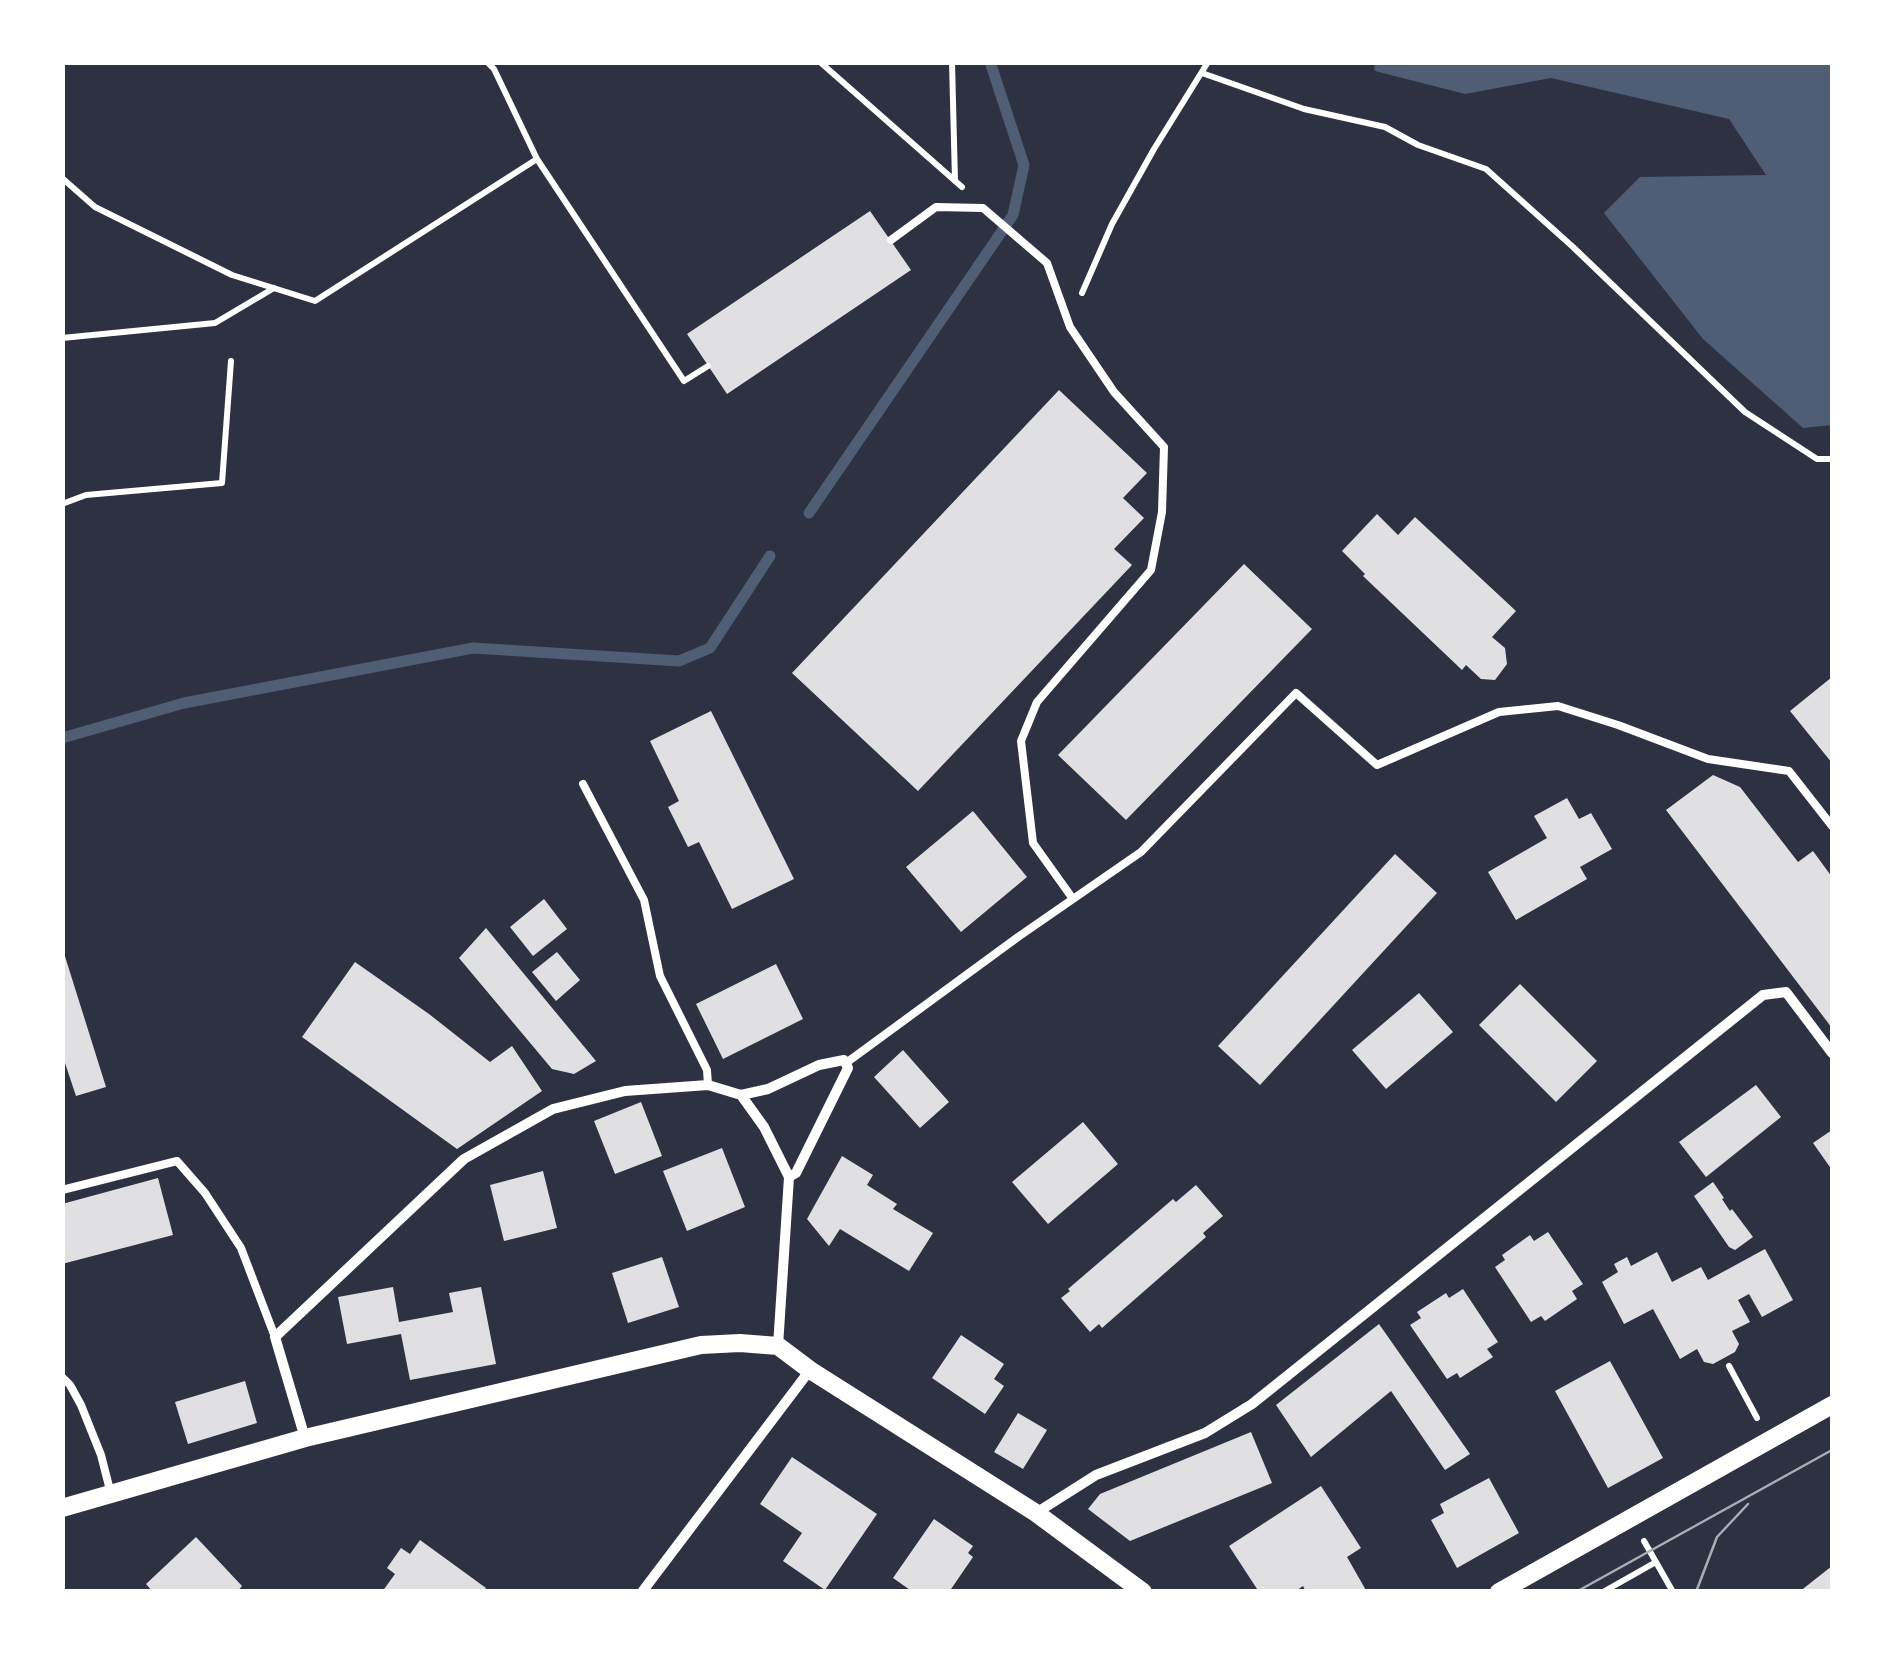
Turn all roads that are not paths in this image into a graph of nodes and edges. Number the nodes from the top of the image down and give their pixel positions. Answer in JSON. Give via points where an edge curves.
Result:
{"nodes":[{"id":1,"x":891,"y":240,"type":"dead end"},
{"id":2,"x":583,"y":784,"type":"dead end"},
{"id":3,"x":1832,"y":826,"type":"edge"},
{"id":4,"x":1072,"y":899,"type":"junction"},
{"id":5,"x":1832,"y":1053,"type":"edge"},
{"id":6,"x":846,"y":1063,"type":"junction"},
{"id":7,"x":708,"y":1085,"type":"junction"},
{"id":8,"x":740,"y":1095,"type":"junction"},
{"id":9,"x":789,"y":1177,"type":"junction"},
{"id":10,"x":62,"y":1190,"type":"edge"},
{"id":11,"x":275,"y":1338,"type":"junction"},
{"id":12,"x":778,"y":1346,"type":"junction"},
{"id":13,"x":810,"y":1370,"type":"junction"},
{"id":14,"x":62,"y":1377,"type":"edge"},
{"id":15,"x":1832,"y":1405,"type":"edge"},
{"id":16,"x":305,"y":1438,"type":"junction"},
{"id":17,"x":111,"y":1494,"type":"junction"},
{"id":18,"x":62,"y":1508,"type":"edge"},
{"id":19,"x":1036,"y":1513,"type":"junction"},
{"id":20,"x":642,"y":1592,"type":"edge"},
{"id":21,"x":1143,"y":1592,"type":"edge"},
{"id":22,"x":1499,"y":1592,"type":"edge"}],
"edges":[{"from":1,"to":4,"type":"lane","via":[[936,206],[983,208],[1047,263],[1070,327],[1114,392],[1164,447],[1151,570],[1037,702],[1021,741],[1033,843]]},
{"from":2,"to":7,"type":"lane","via":[[644,900],[660,976],[707,1070]]},
{"from":3,"to":4,"type":"lane","via":[[1789,771],[1708,759],[1558,706],[1499,712],[1377,765],[1296,694],[1141,852]]},
{"from":4,"to":6,"type":"lane"},
{"from":5,"to":19,"type":"street","via":[[1786,992],[1763,996],[1252,1404],[1206,1433],[1096,1475]]},
{"from":6,"to":8,"type":"street","via":[[819,1064]]},
{"from":6,"to":9,"type":"street"},
{"from":7,"to":8,"type":"street"},
{"from":7,"to":11,"type":"street","via":[[625,1092],[553,1109],[464,1158]]},
{"from":8,"to":9,"type":"street"},
{"from":9,"to":12,"type":"street"},
{"from":10,"to":11,"type":"lane","via":[[178,1161],[240,1248]]},
{"from":11,"to":16,"type":"street"},
{"from":12,"to":13,"type":"street"},
{"from":12,"to":16,"type":"street","via":[[701,1345]]},
{"from":13,"to":19,"type":"street"},
{"from":13,"to":20,"type":"street"},
{"from":14,"to":17,"type":"lane","via":[[81,1405]]},
{"from":15,"to":22,"type":"street"},
{"from":16,"to":17,"type":"street"},
{"from":17,"to":18,"type":"street"},
{"from":19,"to":21,"type":"street"}]}
